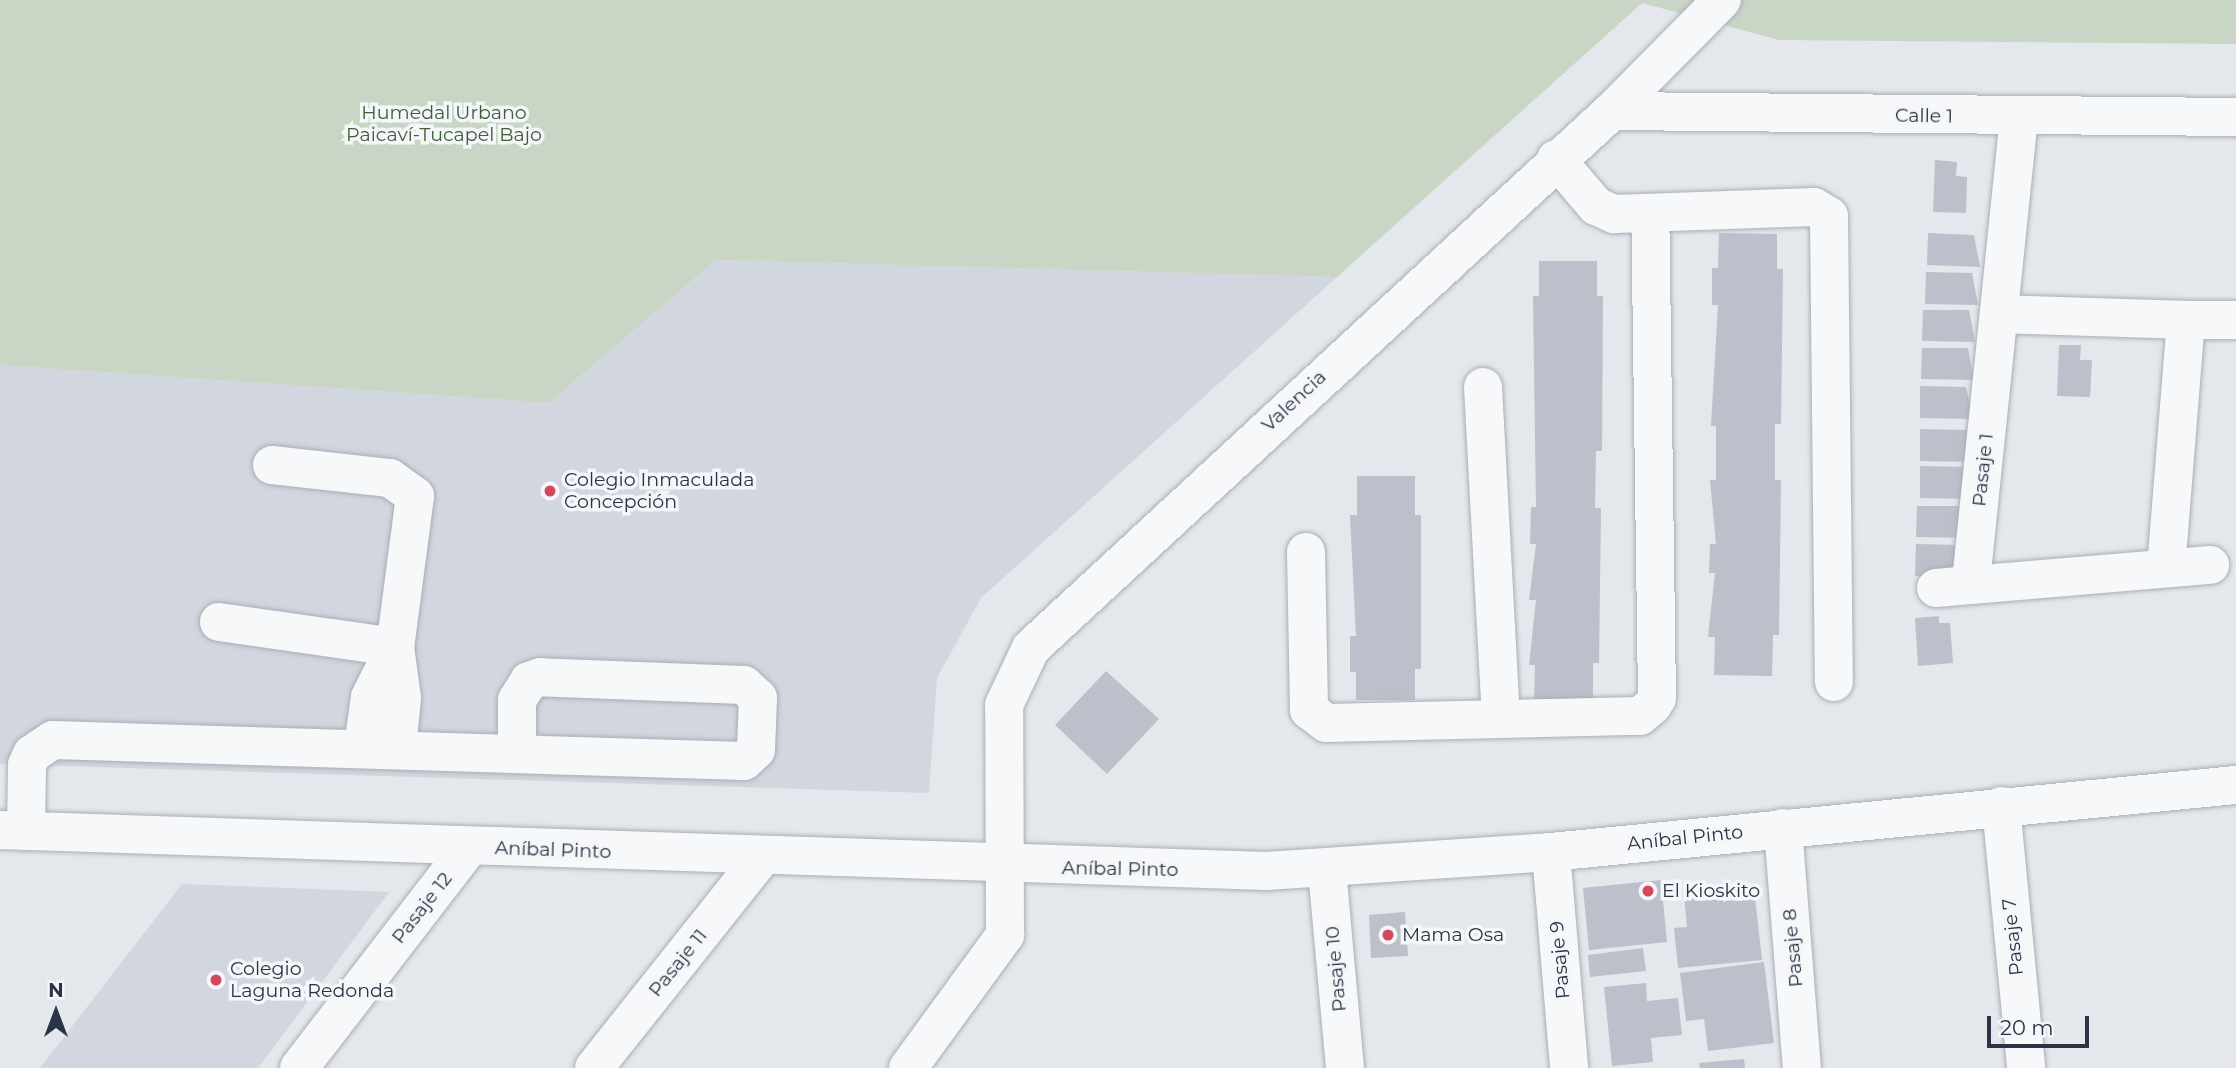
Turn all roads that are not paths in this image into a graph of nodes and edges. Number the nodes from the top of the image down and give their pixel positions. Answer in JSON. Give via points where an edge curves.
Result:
{"nodes":[{"id":1,"x":1722,"y":0,"type":"edge"},
{"id":2,"x":1612,"y":110,"type":"junction"},
{"id":3,"x":2019,"y":117,"type":"junction"},
{"id":4,"x":2236,"y":117,"type":"edge"},
{"id":5,"x":1556,"y":159,"type":"junction"},
{"id":6,"x":1650,"y":214,"type":"junction"},
{"id":7,"x":1998,"y":314,"type":"junction"},
{"id":8,"x":2186,"y":320,"type":"junction"},
{"id":9,"x":2235,"y":320,"type":"edge"},
{"id":10,"x":1483,"y":387,"type":"dead end"},
{"id":11,"x":272,"y":465,"type":"dead end"},
{"id":12,"x":1306,"y":552,"type":"dead end"},
{"id":13,"x":2210,"y":565,"type":"dead end"},
{"id":14,"x":2165,"y":567,"type":"junction"},
{"id":15,"x":219,"y":622,"type":"dead end"},
{"id":16,"x":395,"y":647,"type":"junction"},
{"id":17,"x":1834,"y":682,"type":"dead end"},
{"id":18,"x":1501,"y":715,"type":"junction"},
{"id":19,"x":380,"y":748,"type":"junction"},
{"id":20,"x":517,"y":754,"type":"junction"},
{"id":21,"x":2236,"y":785,"type":"edge"},
{"id":22,"x":2001,"y":806,"type":"junction"},
{"id":23,"x":1783,"y":828,"type":"junction"},
{"id":24,"x":25,"y":831,"type":"edge"},
{"id":25,"x":469,"y":847,"type":"junction"},
{"id":26,"x":1551,"y":852,"type":"junction"},
{"id":27,"x":762,"y":858,"type":"junction"},
{"id":28,"x":1005,"y":866,"type":"junction"},
{"id":29,"x":1326,"y":870,"type":"junction"},
{"id":30,"x":299,"y":1068,"type":"edge"},
{"id":31,"x":594,"y":1068,"type":"edge"},
{"id":32,"x":908,"y":1068,"type":"edge"},
{"id":33,"x":1345,"y":1068,"type":"edge"},
{"id":34,"x":1569,"y":1068,"type":"edge"},
{"id":35,"x":1802,"y":1068,"type":"edge"},
{"id":36,"x":2026,"y":1068,"type":"edge"}],
"edges":[{"from":1,"to":2,"type":"street","name":"Valencia"},
{"from":2,"to":3,"type":"street","name":"Calle 1"},
{"from":2,"to":5,"type":"street","name":"Valencia"},
{"from":3,"to":4,"type":"street","name":"Calle 1"},
{"from":3,"to":7,"type":"street","name":"Pasaje 1"},
{"from":5,"to":6,"type":"street","via":[[1604,212]]},
{"from":5,"to":28,"type":"street","name":"Valencia","via":[[1031,648],[1004,705]]},
{"from":6,"to":17,"type":"street","via":[[1814,207],[1833,224]]},
{"from":6,"to":18,"type":"street","via":[[1657,698],[1640,716]]},
{"from":7,"to":8,"type":"street"},
{"from":7,"to":14,"type":"street","name":"Pasaje 1","via":[[1954,586]]},
{"from":8,"to":9,"type":"street"},
{"from":8,"to":14,"type":"street"},
{"from":10,"to":18,"type":"street"},
{"from":11,"to":16,"type":"street","via":[[390,478],[415,496]]},
{"from":12,"to":18,"type":"street","via":[[1309,710],[1316,717],[1326,723]]},
{"from":13,"to":14,"type":"street","name":"Pasaje 1"},
{"from":15,"to":16,"type":"street"},
{"from":16,"to":19,"type":"street","via":[[402,698]]},
{"from":19,"to":20,"type":"street"},
{"from":19,"to":24,"type":"street","via":[[76,737],[53,758]]},
{"from":20,"to":20,"type":"street","via":[[744,761],[756,750],[758,698],[744,685],[540,677],[529,681],[517,700]]},
{"from":21,"to":22,"type":"street","name":"Aníbal Pinto"},
{"from":22,"to":23,"type":"street","name":"Aníbal Pinto"},
{"from":22,"to":36,"type":"street","name":"Pasaje 7"},
{"from":23,"to":26,"type":"street","name":"Aníbal Pinto"},
{"from":23,"to":35,"type":"street","name":"Pasaje 8"},
{"from":24,"to":25,"type":"street","name":"Aníbal Pinto"},
{"from":25,"to":27,"type":"street","name":"Aníbal Pinto"},
{"from":25,"to":30,"type":"street","name":"Pasaje 12"},
{"from":26,"to":29,"type":"street","name":"Aníbal Pinto"},
{"from":26,"to":34,"type":"street","name":"Pasaje 9"},
{"from":27,"to":28,"type":"street","name":"Aníbal Pinto"},
{"from":27,"to":31,"type":"street","name":"Pasaje 11"},
{"from":28,"to":29,"type":"street","name":"Aníbal Pinto"},
{"from":28,"to":32,"type":"street","name":"Valencia","via":[[1002,946]]},
{"from":29,"to":33,"type":"street","name":"Pasaje 10"}]}
